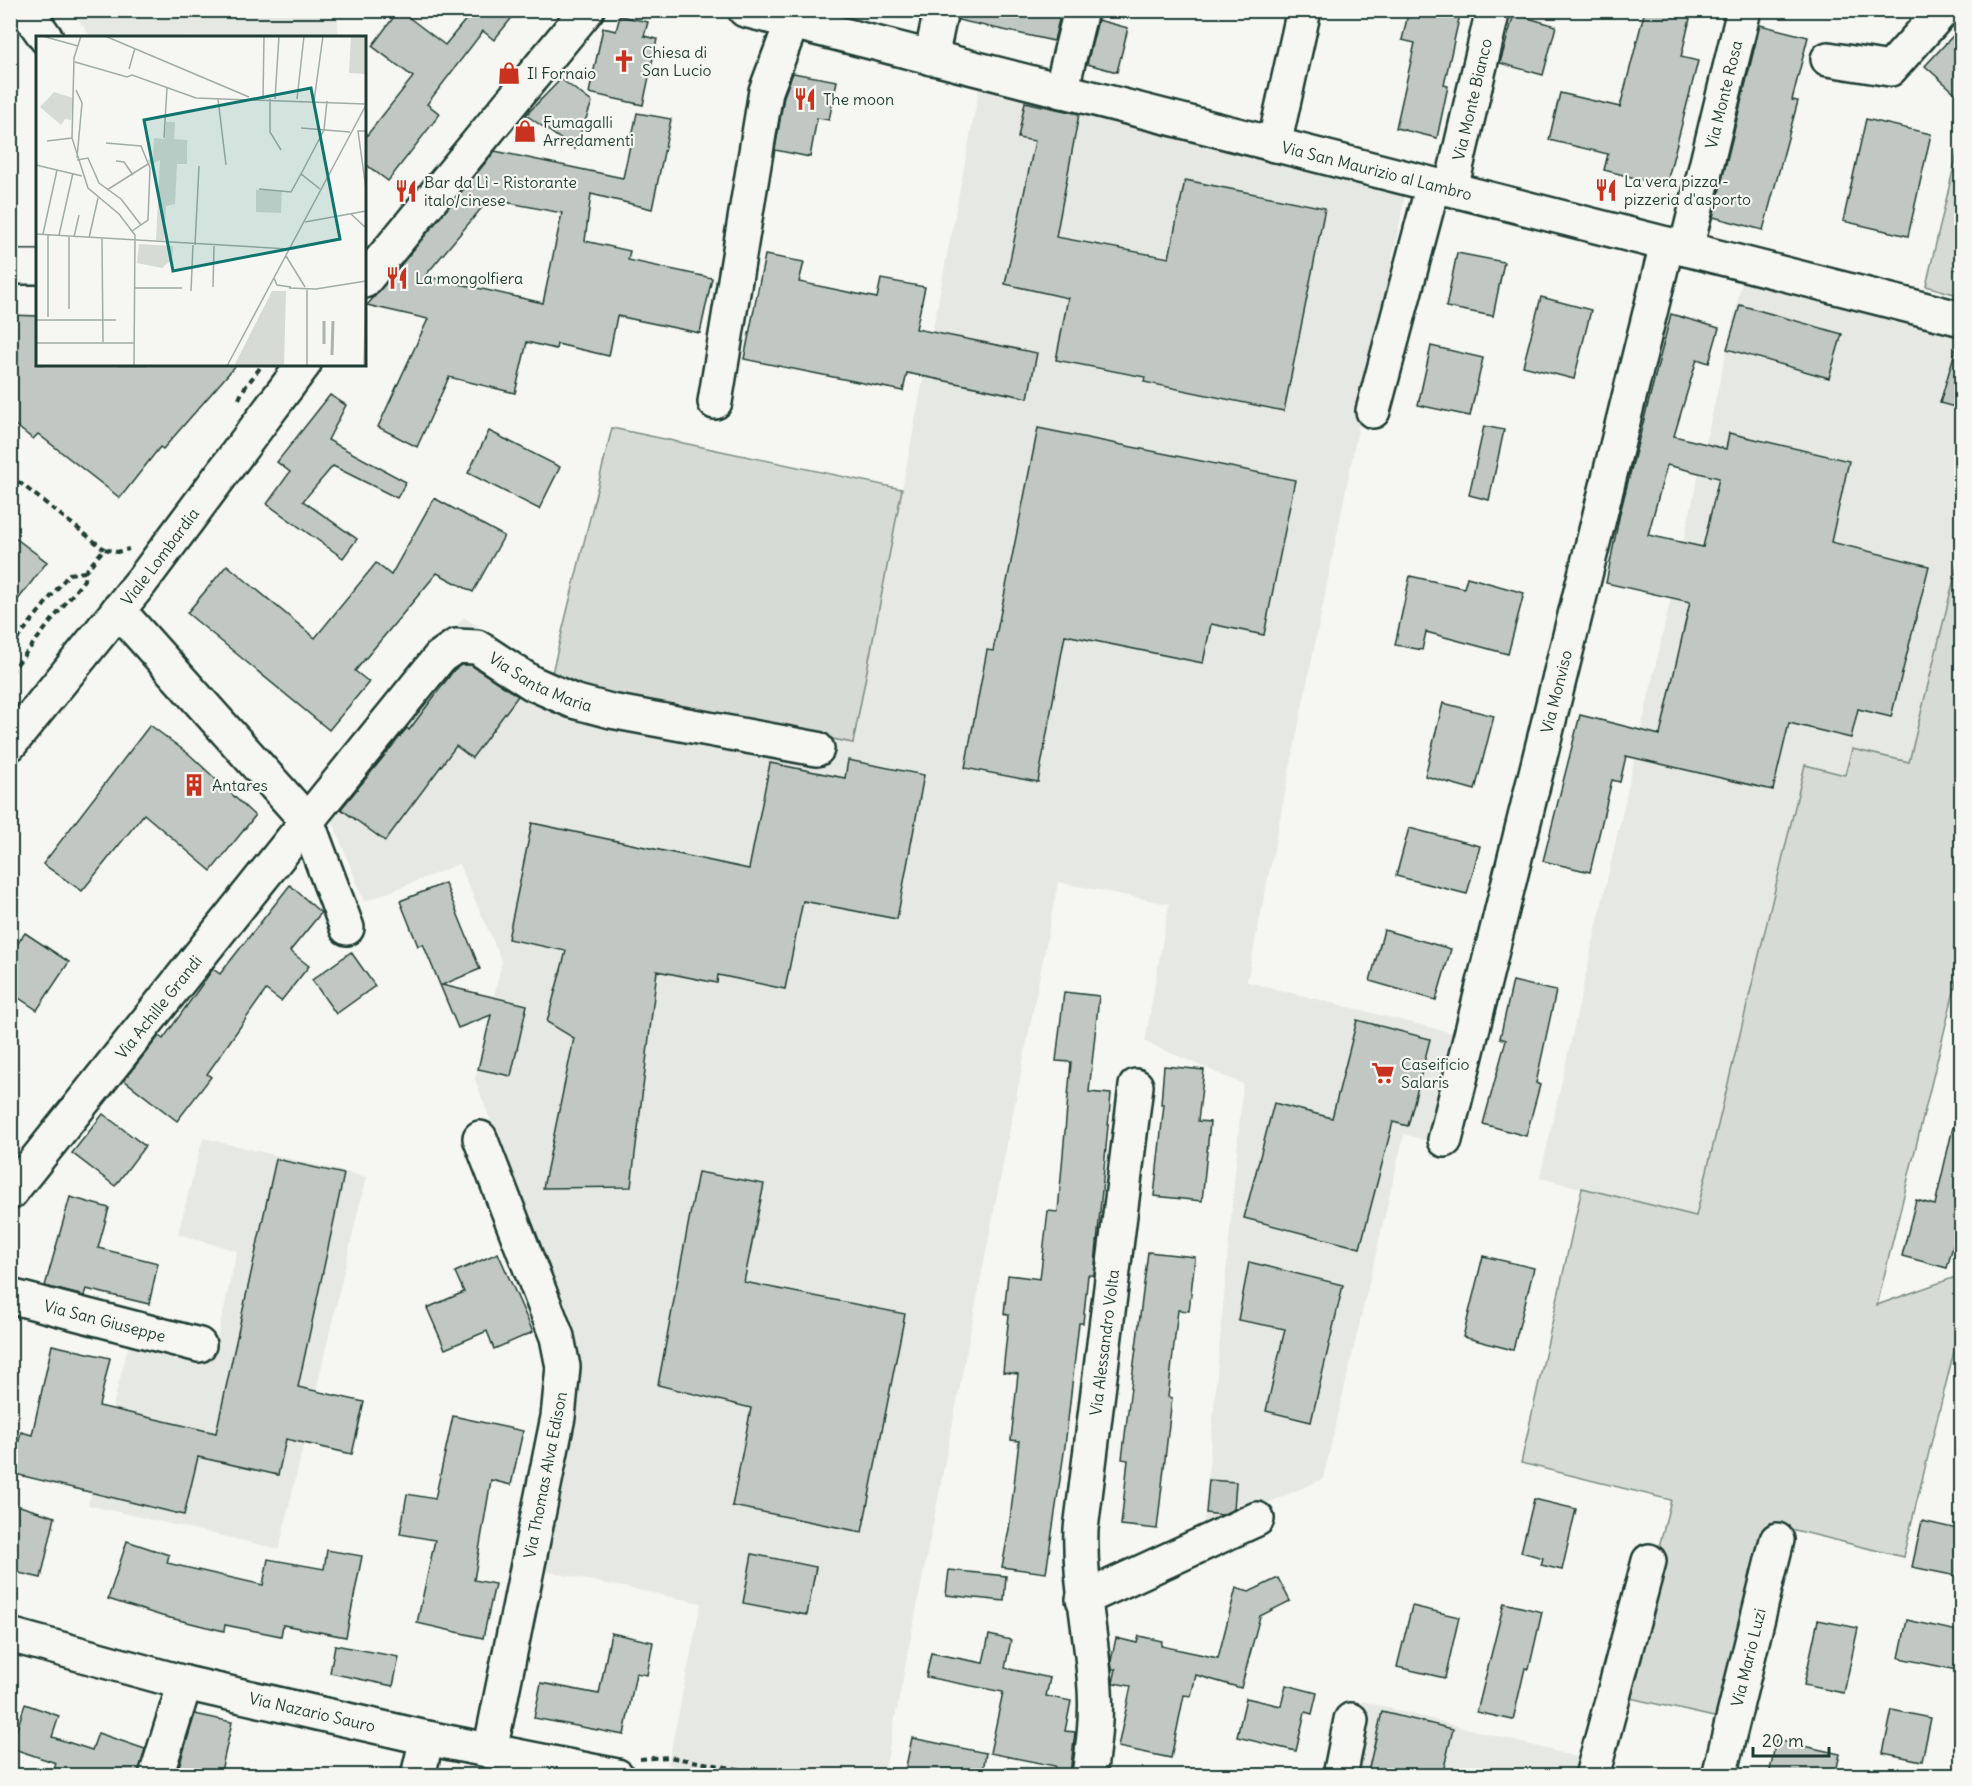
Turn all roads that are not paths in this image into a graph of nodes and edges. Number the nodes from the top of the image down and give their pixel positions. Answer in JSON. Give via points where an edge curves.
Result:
{"nodes":[{"id":1,"x":26,"y":10,"type":"edge"},
{"id":2,"x":587,"y":10,"type":"edge"},
{"id":3,"x":745,"y":10,"type":"edge"},
{"id":4,"x":941,"y":10,"type":"edge"},
{"id":5,"x":1081,"y":10,"type":"edge"},
{"id":6,"x":1304,"y":10,"type":"edge"},
{"id":7,"x":1493,"y":10,"type":"edge"},
{"id":8,"x":1744,"y":10,"type":"edge"},
{"id":9,"x":1943,"y":10,"type":"edge"},
{"id":10,"x":781,"y":16,"type":"edge"},
{"id":11,"x":45,"y":36,"type":"edge"},
{"id":12,"x":931,"y":58,"type":"junction"},
{"id":13,"x":1828,"y":59,"type":"dead end"},
{"id":14,"x":1061,"y":91,"type":"junction"},
{"id":15,"x":1274,"y":145,"type":"junction"},
{"id":16,"x":1442,"y":187,"type":"junction"},
{"id":17,"x":1676,"y":247,"type":"junction"},
{"id":18,"x":10,"y":267,"type":"edge"},
{"id":19,"x":36,"y":267,"type":"edge"},
{"id":20,"x":367,"y":274,"type":"edge"},
{"id":21,"x":1962,"y":319,"type":"edge"},
{"id":22,"x":302,"y":366,"type":"edge"},
{"id":23,"x":716,"y":402,"type":"dead end"},
{"id":24,"x":1373,"y":411,"type":"dead end"},
{"id":25,"x":118,"y":610,"type":"junction"},
{"id":26,"x":10,"y":744,"type":"edge"},
{"id":27,"x":818,"y":749,"type":"dead end"},
{"id":28,"x":307,"y":821,"type":"junction"},
{"id":29,"x":347,"y":928,"type":"dead end"},
{"id":30,"x":1136,"y":1086,"type":"dead end"},
{"id":31,"x":480,"y":1138,"type":"dead end"},
{"id":32,"x":1445,"y":1140,"type":"dead end"},
{"id":33,"x":10,"y":1193,"type":"edge"},
{"id":34,"x":10,"y":1296,"type":"edge"},
{"id":35,"x":199,"y":1345,"type":"dead end"},
{"id":36,"x":1257,"y":1519,"type":"dead end"},
{"id":37,"x":1778,"y":1540,"type":"dead end"},
{"id":38,"x":1649,"y":1560,"type":"dead end"},
{"id":39,"x":1083,"y":1599,"type":"junction"},
{"id":40,"x":10,"y":1635,"type":"edge"},
{"id":41,"x":185,"y":1683,"type":"junction"},
{"id":42,"x":1351,"y":1720,"type":"dead end"},
{"id":43,"x":428,"y":1738,"type":"junction"},
{"id":44,"x":490,"y":1751,"type":"junction"},
{"id":45,"x":627,"y":1768,"type":"edge"},
{"id":46,"x":570,"y":1771,"type":"edge"},
{"id":47,"x":156,"y":1776,"type":"edge"},
{"id":48,"x":418,"y":1776,"type":"edge"},
{"id":49,"x":1089,"y":1776,"type":"edge"},
{"id":50,"x":1340,"y":1776,"type":"edge"},
{"id":51,"x":1592,"y":1776,"type":"edge"},
{"id":52,"x":1719,"y":1776,"type":"edge"}],
"edges":[{"from":1,"to":11,"type":"street"},
{"from":2,"to":20,"type":"street"},
{"from":3,"to":10,"type":"street","name":"Via San Maurizio al Lambro"},
{"from":4,"to":12,"type":"street"},
{"from":5,"to":14,"type":"street"},
{"from":6,"to":15,"type":"street"},
{"from":7,"to":16,"type":"street","name":"Via Monte Bianco"},
{"from":8,"to":17,"type":"street","name":"Via Monte Rosa"},
{"from":9,"to":13,"type":"street","via":[[1890,69]]},
{"from":10,"to":12,"type":"street","name":"Via San Maurizio al Lambro"},
{"from":10,"to":23,"type":"street"},
{"from":12,"to":14,"type":"street","name":"Via San Maurizio al Lambro"},
{"from":14,"to":15,"type":"street","name":"Via San Maurizio al Lambro"},
{"from":15,"to":16,"type":"street","name":"Via San Maurizio al Lambro"},
{"from":16,"to":17,"type":"street","name":"Via San Maurizio al Lambro"},
{"from":16,"to":24,"type":"street","name":"Via Monte Bianco"},
{"from":17,"to":21,"type":"street","name":"Via San Maurizio al Lambro"},
{"from":17,"to":32,"type":"street","name":"Via Monviso"},
{"from":18,"to":19,"type":"street"},
{"from":22,"to":25,"type":"street","name":"Viale Lombardia"},
{"from":25,"to":26,"type":"street","name":"Viale Lombardia"},
{"from":25,"to":28,"type":"street"},
{"from":27,"to":28,"type":"street","name":"Via Santa Maria","via":[[587,705],[545,690],[477,647],[456,646],[440,657]]},
{"from":28,"to":29,"type":"street"},
{"from":28,"to":33,"type":"street","name":"Via Achille Grandi"},
{"from":30,"to":39,"type":"street","name":"Via Alessandro Volta","via":[[1082,1512]]},
{"from":31,"to":44,"type":"street","name":"Via Thomas Alva Edison","via":[[554,1328],[563,1367],[558,1417]]},
{"from":34,"to":35,"type":"street","name":"Via San Giuseppe"},
{"from":36,"to":39,"type":"street"},
{"from":37,"to":52,"type":"street","name":"Via Mario Luzi"},
{"from":38,"to":51,"type":"street"},
{"from":39,"to":49,"type":"street","name":"Via Alessandro Volta","via":[[1095,1690]]},
{"from":40,"to":41,"type":"street","name":"Via Nazario Sauro"},
{"from":41,"to":43,"type":"street","name":"Via Nazario Sauro"},
{"from":41,"to":47,"type":"street"},
{"from":42,"to":50,"type":"street"},
{"from":43,"to":44,"type":"street","name":"Via Nazario Sauro"},
{"from":43,"to":48,"type":"street"},
{"from":44,"to":46,"type":"street","name":"Via Nazario Sauro"},
{"from":45,"to":46,"type":"street","name":"Via Nazario Sauro"}]}
